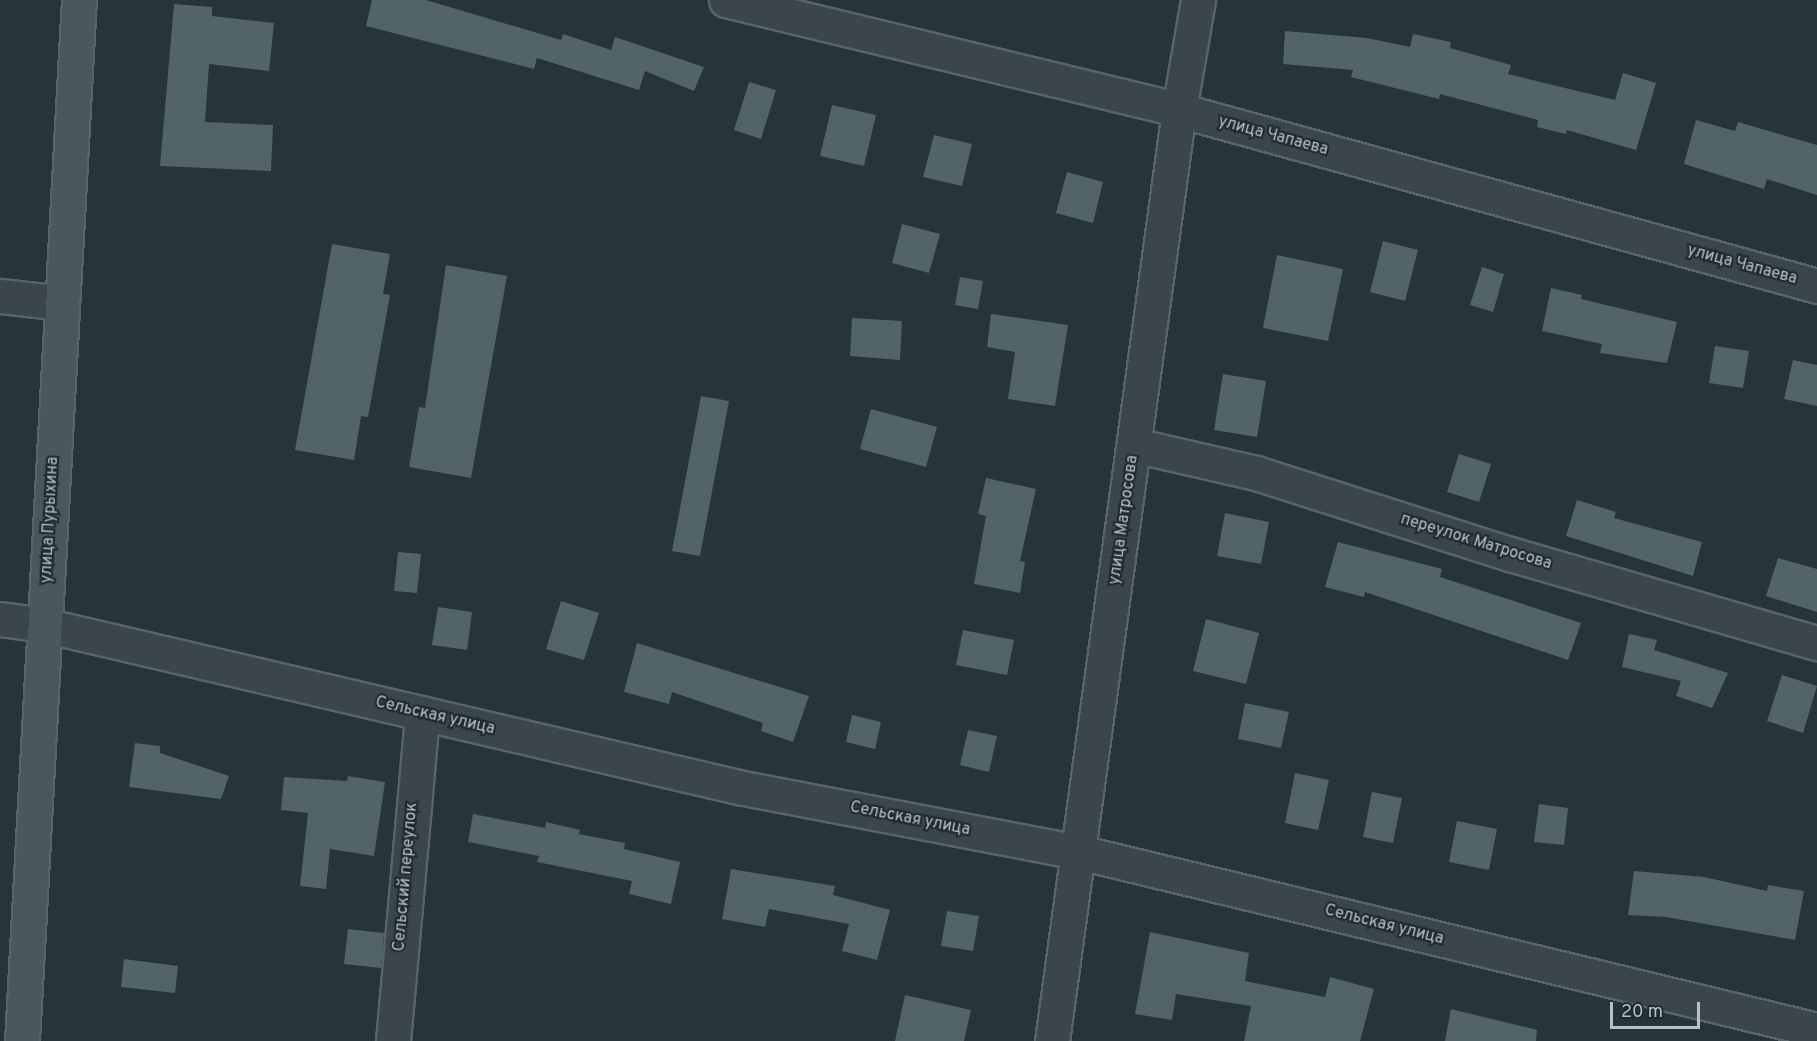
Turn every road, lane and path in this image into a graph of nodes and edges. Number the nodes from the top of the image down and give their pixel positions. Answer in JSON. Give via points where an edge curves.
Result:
{"nodes":[{"id":1,"x":79,"y":0,"type":"edge"},
{"id":2,"x":726,"y":0,"type":"edge"},
{"id":3,"x":1198,"y":0,"type":"edge"},
{"id":4,"x":792,"y":8,"type":"edge"},
{"id":5,"x":1179,"y":110,"type":"junction"},
{"id":6,"x":1817,"y":286,"type":"edge"},
{"id":7,"x":0,"y":296,"type":"edge"},
{"id":8,"x":62,"y":303,"type":"junction"},
{"id":9,"x":1134,"y":445,"type":"junction"},
{"id":10,"x":0,"y":619,"type":"edge"},
{"id":11,"x":44,"y":625,"type":"junction"},
{"id":12,"x":1817,"y":643,"type":"edge"},
{"id":13,"x":422,"y":713,"type":"junction"},
{"id":14,"x":1079,"y":852,"type":"junction"},
{"id":15,"x":1817,"y":1030,"type":"edge"},
{"id":16,"x":22,"y":1041,"type":"edge"},
{"id":17,"x":393,"y":1041,"type":"edge"},
{"id":18,"x":1052,"y":1041,"type":"edge"}],
"edges":[{"from":1,"to":8,"type":"street","name":"улица Пурыхина"},
{"from":2,"to":4,"type":"street","name":"улица Чапаева"},
{"from":3,"to":5,"type":"street","name":"улица Матросова"},
{"from":4,"to":5,"type":"street","name":"улица Чапаева"},
{"from":5,"to":6,"type":"street","name":"улица Чапаева"},
{"from":5,"to":9,"type":"street","name":"улица Матросова"},
{"from":7,"to":8,"type":"street"},
{"from":8,"to":11,"type":"street","name":"улица Пурыхина"},
{"from":9,"to":12,"type":"street","name":"переулок Матросова","via":[[1256,473],[1510,554]]},
{"from":9,"to":14,"type":"street","name":"улица Матросова"},
{"from":10,"to":11,"type":"street","name":"Сельская улица"},
{"from":11,"to":13,"type":"street","name":"Сельская улица"},
{"from":11,"to":16,"type":"street","name":"улица Пурыхина"},
{"from":13,"to":14,"type":"street","name":"Сельская улица","via":[[743,788]]},
{"from":13,"to":17,"type":"street","name":"Сельский переулок"},
{"from":14,"to":15,"type":"street","name":"Сельская улица"},
{"from":14,"to":18,"type":"street","name":"улица Матросова"}]}
